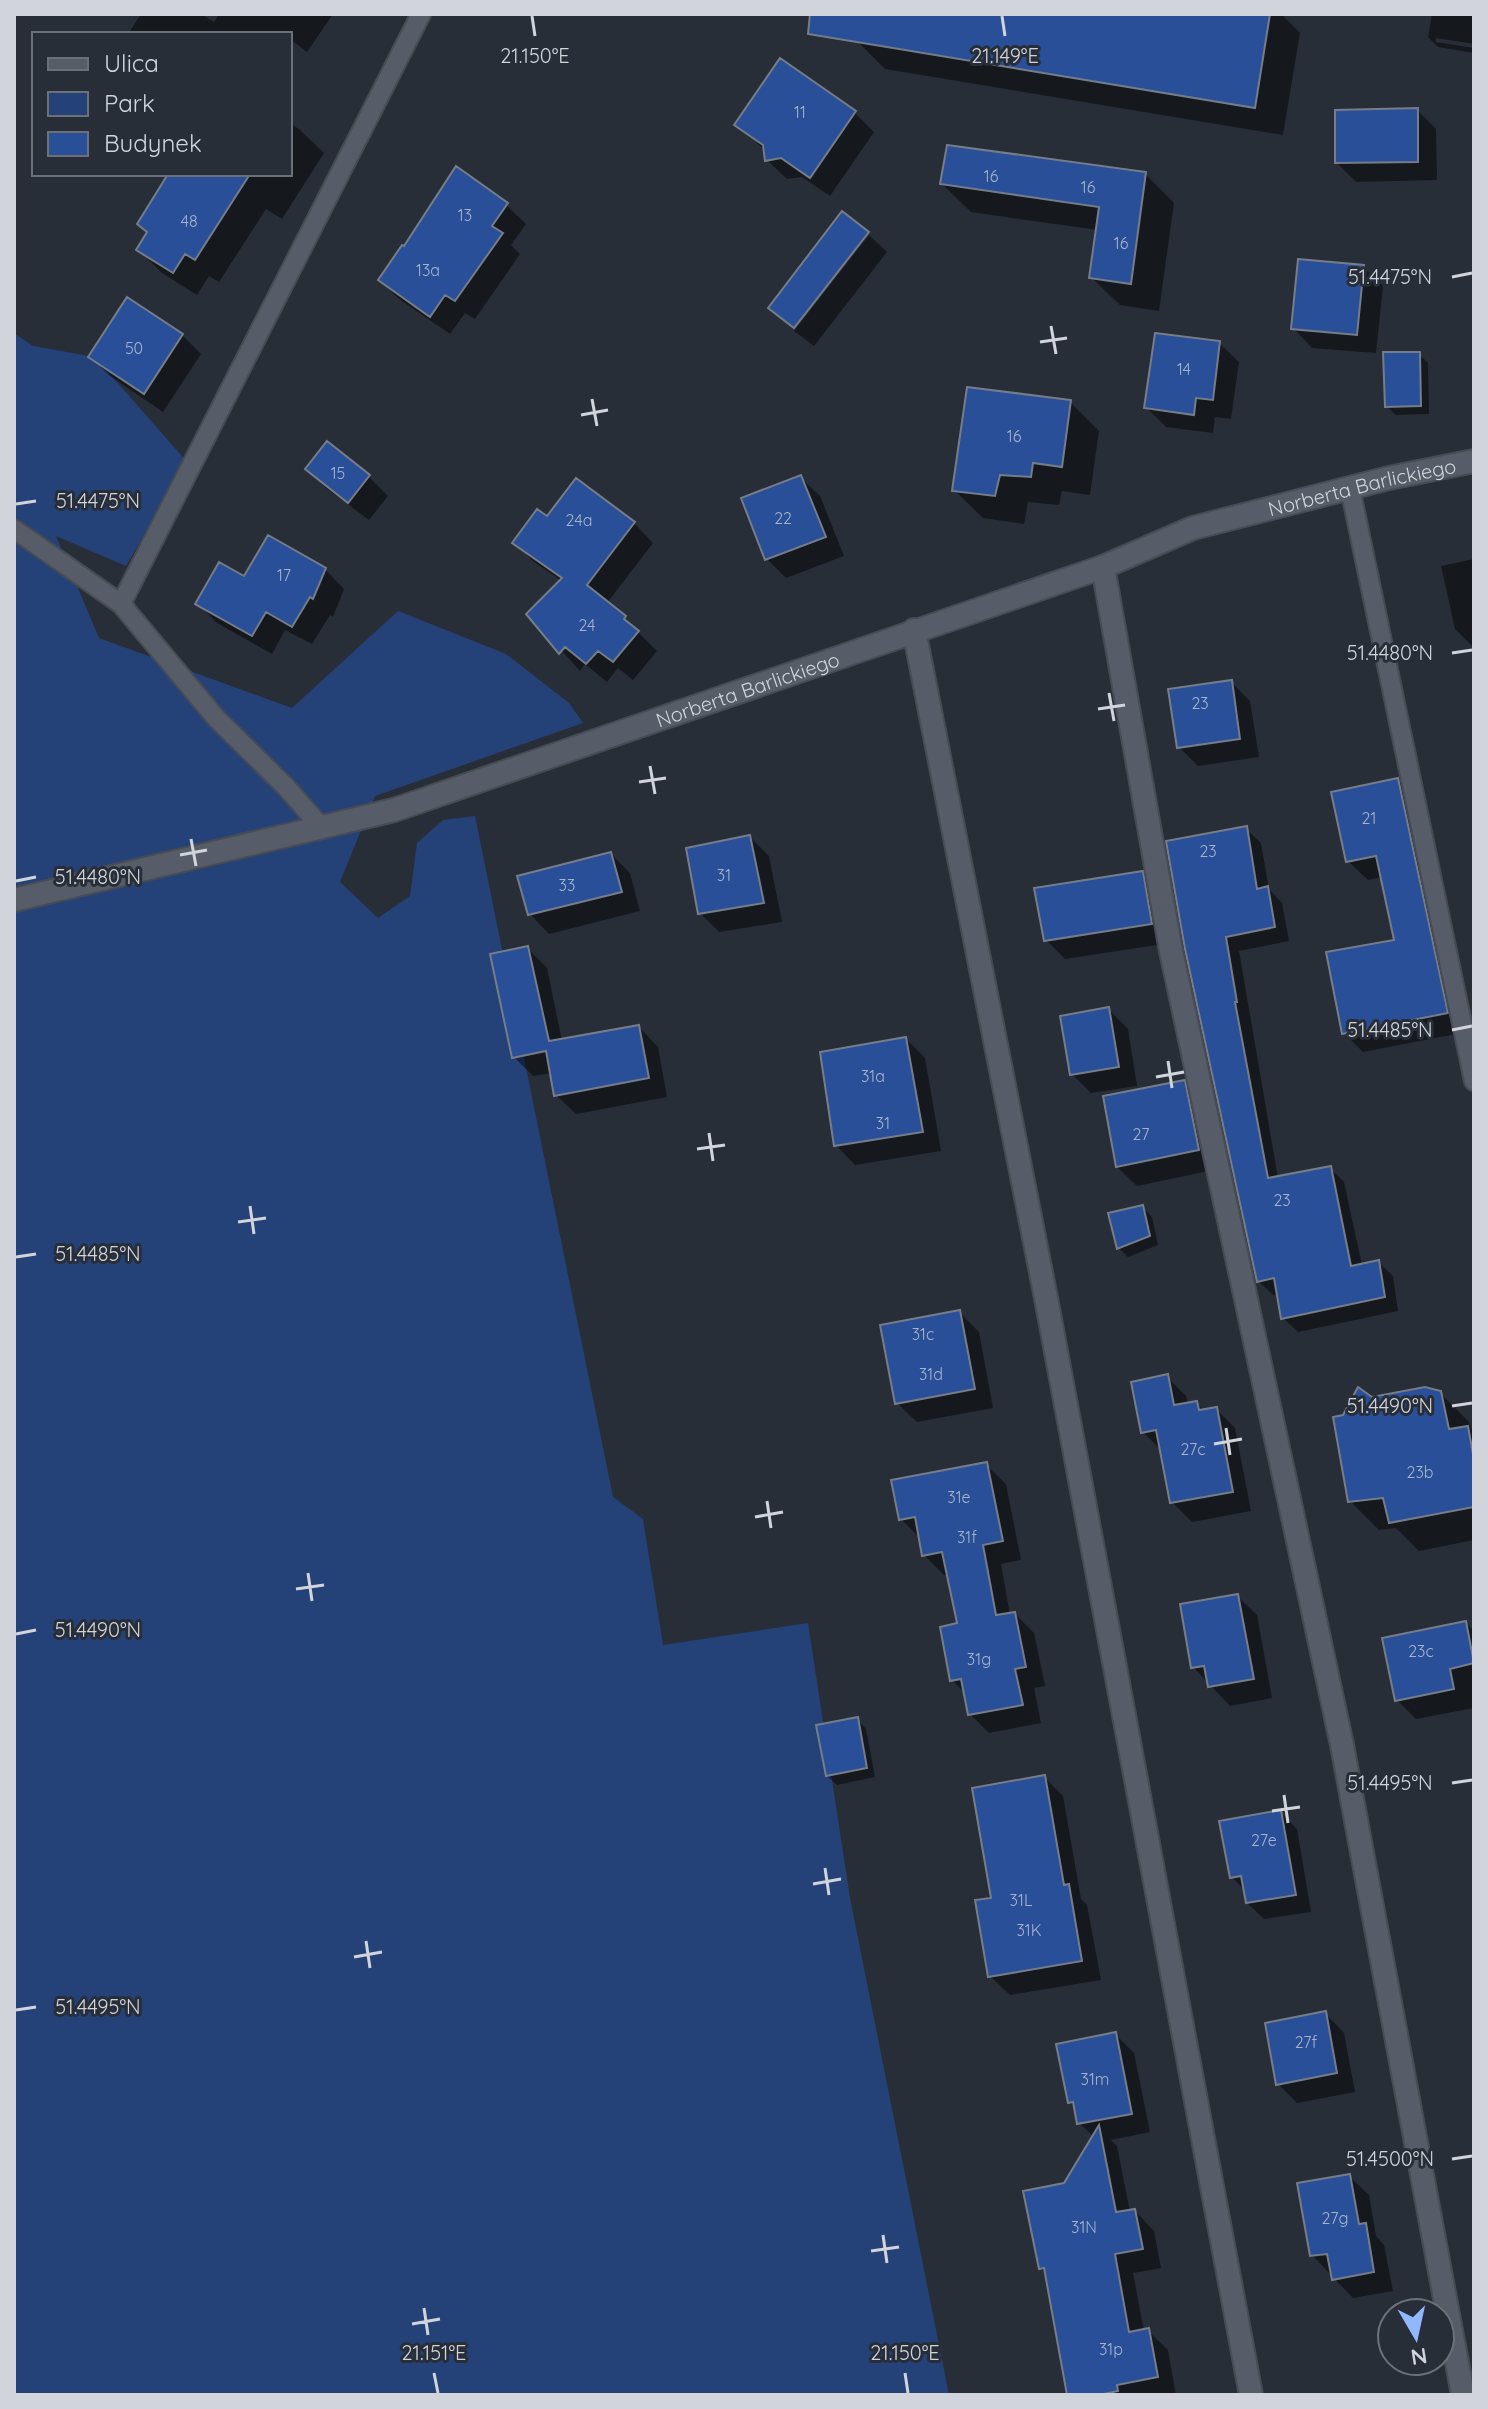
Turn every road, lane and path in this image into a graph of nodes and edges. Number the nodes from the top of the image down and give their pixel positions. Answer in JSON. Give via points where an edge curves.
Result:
{"nodes":[{"id":1,"x":421,"y":14,"type":"edge"},
{"id":2,"x":1474,"y":461,"type":"edge"},
{"id":3,"x":1350,"y":488,"type":"junction"},
{"id":4,"x":14,"y":529,"type":"edge"},
{"id":5,"x":1103,"y":567,"type":"junction"},
{"id":6,"x":121,"y":604,"type":"junction"},
{"id":7,"x":914,"y":630,"type":"junction"},
{"id":8,"x":322,"y":828,"type":"junction"},
{"id":9,"x":14,"y":900,"type":"edge"},
{"id":10,"x":1474,"y":1081,"type":"edge"},
{"id":11,"x":1251,"y":2395,"type":"edge"},
{"id":12,"x":1463,"y":2395,"type":"edge"}],
"edges":[{"from":1,"to":6,"type":"lane"},
{"from":2,"to":3,"type":"street","name":"Norberta Barlickiego"},
{"from":3,"to":5,"type":"street","name":"Norberta Barlickiego","via":[[1193,528]]},
{"from":3,"to":10,"type":"lane"},
{"from":4,"to":6,"type":"lane"},
{"from":5,"to":7,"type":"street","name":"Norberta Barlickiego"},
{"from":5,"to":12,"type":"street","via":[[1171,951],[1342,1745]]},
{"from":6,"to":8,"type":"lane","via":[[216,718]]},
{"from":7,"to":8,"type":"street","name":"Norberta Barlickiego","via":[[554,757]]},
{"from":7,"to":11,"type":"street","via":[[1055,1345]]},
{"from":8,"to":9,"type":"street","name":"Norberta Barlickiego"}]}
